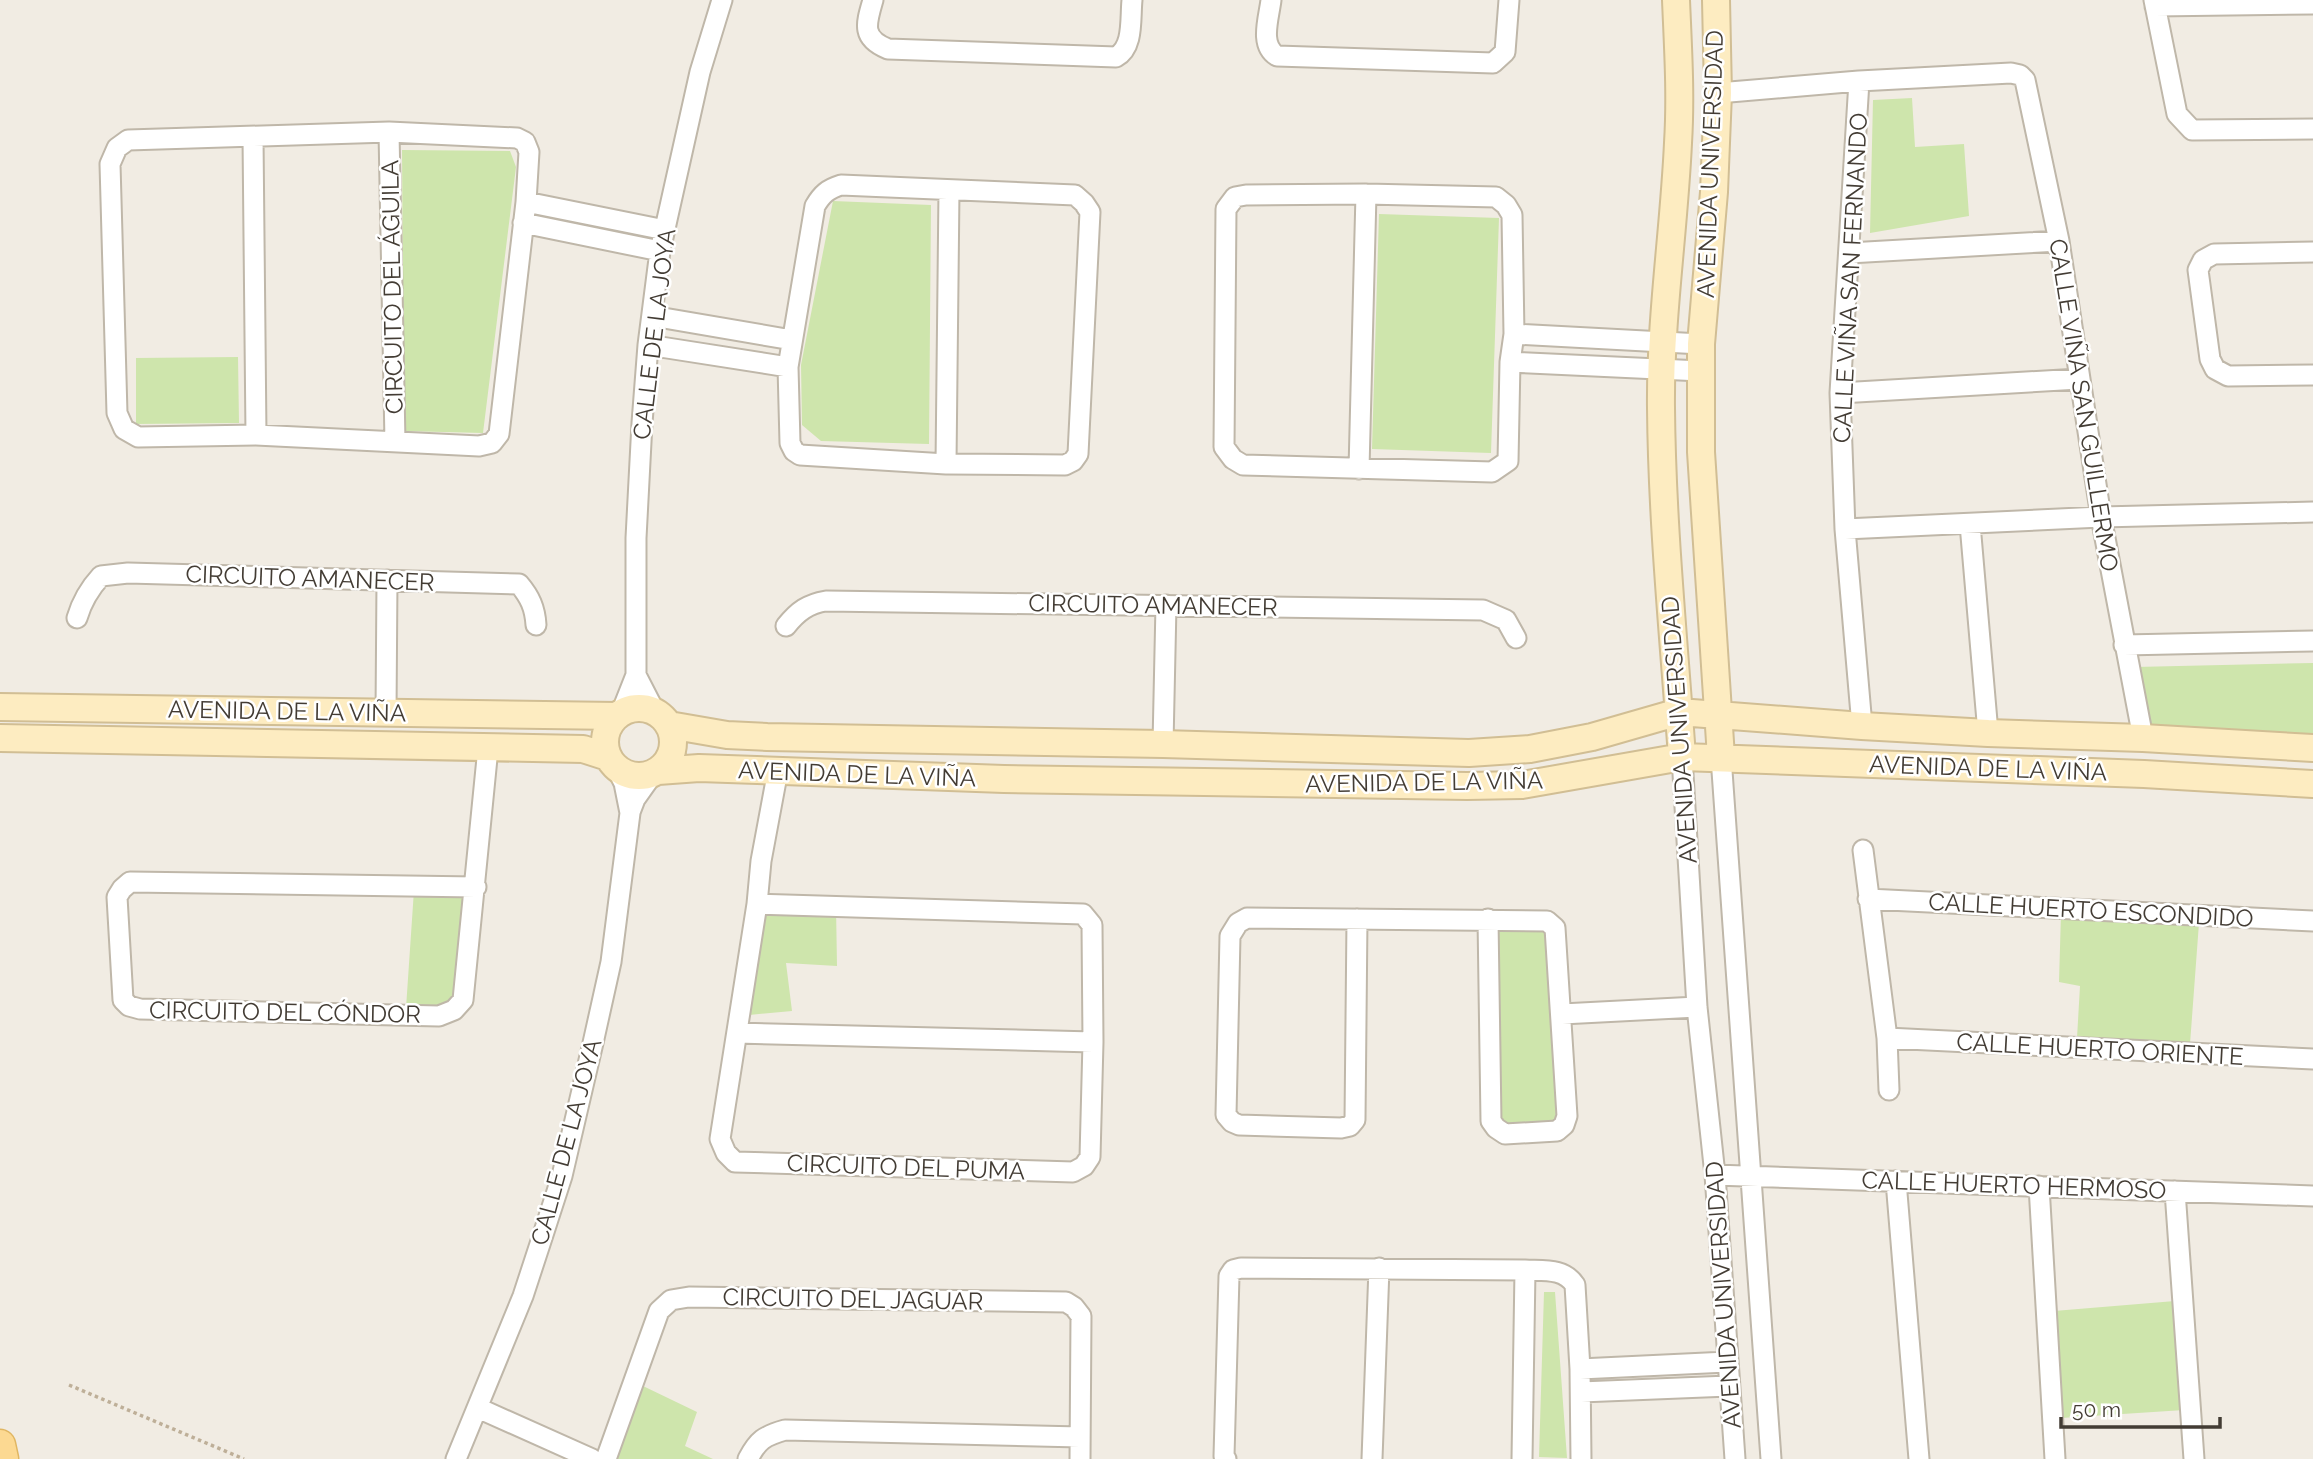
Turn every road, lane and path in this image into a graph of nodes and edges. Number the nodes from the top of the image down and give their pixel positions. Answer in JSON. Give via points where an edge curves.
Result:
{"nodes":[{"id":1,"x":722,"y":0,"type":"edge"},
{"id":2,"x":873,"y":0,"type":"edge"},
{"id":3,"x":1132,"y":0,"type":"edge"},
{"id":4,"x":1271,"y":0,"type":"edge"},
{"id":5,"x":1509,"y":0,"type":"edge"},
{"id":6,"x":1676,"y":0,"type":"edge"},
{"id":7,"x":1716,"y":0,"type":"edge"},
{"id":8,"x":2154,"y":3,"type":"edge"},
{"id":9,"x":2313,"y":4,"type":"edge"},
{"id":10,"x":1860,"y":81,"type":"junction"},
{"id":11,"x":1718,"y":93,"type":"junction"},
{"id":12,"x":2313,"y":129,"type":"edge"},
{"id":13,"x":389,"y":132,"type":"junction"},
{"id":14,"x":253,"y":137,"type":"junction"},
{"id":15,"x":949,"y":190,"type":"junction"},
{"id":16,"x":1366,"y":194,"type":"junction"},
{"id":17,"x":526,"y":202,"type":"junction"},
{"id":18,"x":523,"y":223,"type":"junction"},
{"id":19,"x":665,"y":230,"type":"junction"},
{"id":20,"x":2059,"y":241,"type":"junction"},
{"id":21,"x":660,"y":251,"type":"junction"},
{"id":22,"x":2313,"y":252,"type":"edge"},
{"id":23,"x":1849,"y":253,"type":"junction"},
{"id":24,"x":652,"y":316,"type":"junction"},
{"id":25,"x":1514,"y":334,"type":"junction"},
{"id":26,"x":792,"y":340,"type":"junction"},
{"id":27,"x":1663,"y":342,"type":"junction"},
{"id":28,"x":1701,"y":344,"type":"junction"},
{"id":29,"x":648,"y":345,"type":"junction"},
{"id":30,"x":1510,"y":362,"type":"junction"},
{"id":31,"x":788,"y":367,"type":"junction"},
{"id":32,"x":1662,"y":369,"type":"junction"},
{"id":33,"x":1701,"y":371,"type":"junction"},
{"id":34,"x":2313,"y":375,"type":"edge"},
{"id":35,"x":2079,"y":379,"type":"junction"},
{"id":36,"x":1840,"y":393,"type":"junction"},
{"id":37,"x":256,"y":435,"type":"junction"},
{"id":38,"x":395,"y":442,"type":"junction"},
{"id":39,"x":946,"y":464,"type":"junction"},
{"id":40,"x":1359,"y":469,"type":"junction"},
{"id":41,"x":2313,"y":512,"type":"edge"},
{"id":42,"x":2101,"y":517,"type":"junction"},
{"id":43,"x":1970,"y":524,"type":"junction"},
{"id":44,"x":1845,"y":528,"type":"junction"},
{"id":45,"x":387,"y":580,"type":"junction"},
{"id":46,"x":1166,"y":605,"type":"junction"},
{"id":47,"x":77,"y":618,"type":"dead end"},
{"id":48,"x":536,"y":625,"type":"dead end"},
{"id":49,"x":786,"y":626,"type":"dead end"},
{"id":50,"x":1516,"y":638,"type":"dead end"},
{"id":51,"x":2313,"y":641,"type":"edge"},
{"id":52,"x":2124,"y":645,"type":"junction"},
{"id":53,"x":636,"y":675,"type":"junction"},
{"id":54,"x":0,"y":707,"type":"edge"},
{"id":55,"x":271,"y":711,"type":"junction"},
{"id":56,"x":1679,"y":712,"type":"junction"},
{"id":57,"x":386,"y":713,"type":"junction"},
{"id":58,"x":619,"y":714,"type":"junction"},
{"id":59,"x":1718,"y":715,"type":"junction"},
{"id":60,"x":662,"y":718,"type":"junction"},
{"id":61,"x":1862,"y":726,"type":"junction"},
{"id":62,"x":1988,"y":733,"type":"junction"},
{"id":63,"x":0,"y":738,"type":"edge"},
{"id":64,"x":2143,"y":738,"type":"junction"},
{"id":65,"x":1005,"y":742,"type":"junction"},
{"id":66,"x":271,"y":744,"type":"junction"},
{"id":67,"x":1163,"y":744,"type":"junction"},
{"id":68,"x":488,"y":748,"type":"junction"},
{"id":69,"x":1263,"y":748,"type":"junction"},
{"id":70,"x":2313,"y":748,"type":"edge"},
{"id":71,"x":1682,"y":757,"type":"junction"},
{"id":72,"x":1721,"y":757,"type":"junction"},
{"id":73,"x":613,"y":763,"type":"junction"},
{"id":74,"x":778,"y":770,"type":"junction"},
{"id":75,"x":655,"y":773,"type":"junction"},
{"id":76,"x":1004,"y":779,"type":"junction"},
{"id":77,"x":1261,"y":783,"type":"junction"},
{"id":78,"x":2313,"y":784,"type":"edge"},
{"id":79,"x":630,"y":813,"type":"junction"},
{"id":80,"x":1863,"y":850,"type":"dead end"},
{"id":81,"x":476,"y":887,"type":"junction"},
{"id":82,"x":1868,"y":900,"type":"junction"},
{"id":83,"x":757,"y":904,"type":"junction"},
{"id":84,"x":1357,"y":919,"type":"junction"},
{"id":85,"x":1488,"y":919,"type":"junction"},
{"id":86,"x":2313,"y":921,"type":"edge"},
{"id":87,"x":1697,"y":1007,"type":"junction"},
{"id":88,"x":1562,"y":1014,"type":"junction"},
{"id":89,"x":737,"y":1033,"type":"junction"},
{"id":90,"x":1887,"y":1038,"type":"junction"},
{"id":91,"x":1093,"y":1042,"type":"junction"},
{"id":92,"x":2313,"y":1059,"type":"edge"},
{"id":93,"x":1889,"y":1090,"type":"dead end"},
{"id":94,"x":1715,"y":1175,"type":"junction"},
{"id":95,"x":1752,"y":1177,"type":"junction"},
{"id":96,"x":1896,"y":1181,"type":"junction"},
{"id":97,"x":2039,"y":1186,"type":"junction"},
{"id":98,"x":2175,"y":1191,"type":"junction"},
{"id":99,"x":2313,"y":1196,"type":"edge"},
{"id":100,"x":1379,"y":1268,"type":"junction"},
{"id":101,"x":1525,"y":1270,"type":"junction"},
{"id":102,"x":1727,"y":1362,"type":"junction"},
{"id":103,"x":1580,"y":1369,"type":"junction"},
{"id":104,"x":69,"y":1385,"type":"dead end"},
{"id":105,"x":1729,"y":1386,"type":"junction"},
{"id":106,"x":1581,"y":1392,"type":"junction"},
{"id":107,"x":478,"y":1408,"type":"junction"},
{"id":108,"x":1080,"y":1437,"type":"junction"},
{"id":109,"x":0,"y":1445,"type":"edge"},
{"id":110,"x":3,"y":1459,"type":"edge"},
{"id":111,"x":244,"y":1459,"type":"edge"},
{"id":112,"x":456,"y":1459,"type":"edge"},
{"id":113,"x":592,"y":1459,"type":"edge"},
{"id":114,"x":607,"y":1459,"type":"edge"},
{"id":115,"x":748,"y":1459,"type":"edge"},
{"id":116,"x":1080,"y":1459,"type":"edge"},
{"id":117,"x":1226,"y":1459,"type":"edge"},
{"id":118,"x":1373,"y":1459,"type":"edge"},
{"id":119,"x":1522,"y":1459,"type":"edge"},
{"id":120,"x":1581,"y":1459,"type":"edge"},
{"id":121,"x":1735,"y":1459,"type":"edge"},
{"id":122,"x":1771,"y":1459,"type":"edge"},
{"id":123,"x":1919,"y":1459,"type":"edge"},
{"id":124,"x":2055,"y":1459,"type":"edge"},
{"id":125,"x":2194,"y":1459,"type":"edge"}],
"edges":[{"from":1,"to":19,"type":"street","name":"CALLE DE LA JOYA","via":[[700,72]]},
{"from":2,"to":3,"type":"street","via":[[867,30],[876,44],[888,49],[1116,57],[1127,46]]},
{"from":4,"to":5,"type":"street","via":[[1266,44],[1277,56],[1493,63],[1505,52]]},
{"from":6,"to":27,"type":"street","name":"AVENIDA UNIVERSIDAD","via":[[1678,142]]},
{"from":7,"to":11,"type":"street","name":"AVENIDA UNIVERSIDAD"},
{"from":8,"to":9,"type":"street"},
{"from":8,"to":12,"type":"street","via":[[2177,114],[2186,126],[2192,130]]},
{"from":10,"to":11,"type":"street"},
{"from":10,"to":20,"type":"street","name":"CALLE VIÑA SAN GUILLERMO","via":[[2020,75],[2025,80]]},
{"from":10,"to":23,"type":"street","name":"CALLE VIÑA SAN FERNANDO"},
{"from":11,"to":28,"type":"street","name":"AVENIDA UNIVERSIDAD"},
{"from":13,"to":14,"type":"street","name":"CIRCUITO DEL ÁGUILA"},
{"from":13,"to":17,"type":"street","name":"CIRCUITO DEL ÁGUILA","via":[[525,142],[529,152]]},
{"from":13,"to":38,"type":"street","name":"CIRCUITO DEL ÁGUILA"},
{"from":14,"to":37,"type":"street"},
{"from":14,"to":37,"type":"street","name":"CIRCUITO DEL ÁGUILA","via":[[128,140],[117,148],[110,164],[117,413],[124,429],[138,437]]},
{"from":15,"to":26,"type":"street","via":[[841,185],[822,195],[815,206]]},
{"from":15,"to":39,"type":"street"},
{"from":15,"to":39,"type":"street","via":[[1075,195],[1090,212],[1078,454],[1065,465]]},
{"from":16,"to":25,"type":"street","via":[[1496,197],[1506,205],[1512,215]]},
{"from":16,"to":40,"type":"street"},
{"from":16,"to":40,"type":"street","via":[[1246,195],[1235,198],[1226,209],[1224,447],[1243,465]]},
{"from":17,"to":18,"type":"street","name":"CIRCUITO DEL ÁGUILA"},
{"from":17,"to":19,"type":"street"},
{"from":18,"to":21,"type":"street"},
{"from":18,"to":38,"type":"street","name":"CIRCUITO DEL ÁGUILA","via":[[499,434],[492,443],[479,446]]},
{"from":19,"to":21,"type":"street","name":"CALLE DE LA JOYA"},
{"from":20,"to":23,"type":"street"},
{"from":20,"to":35,"type":"street","name":"CALLE VIÑA SAN GUILLERMO"},
{"from":21,"to":24,"type":"street","name":"CALLE DE LA JOYA"},
{"from":22,"to":34,"type":"street","via":[[2214,254],[2203,260],[2198,270],[2215,369],[2228,376]]},
{"from":23,"to":36,"type":"street","name":"CALLE VIÑA SAN FERNANDO"},
{"from":24,"to":26,"type":"street"},
{"from":24,"to":29,"type":"street","name":"CALLE DE LA JOYA"},
{"from":25,"to":27,"type":"street"},
{"from":25,"to":30,"type":"street"},
{"from":26,"to":31,"type":"street"},
{"from":27,"to":28,"type":"street"},
{"from":27,"to":32,"type":"street","name":"AVENIDA UNIVERSIDAD"},
{"from":28,"to":33,"type":"street","name":"AVENIDA UNIVERSIDAD"},
{"from":29,"to":31,"type":"street"},
{"from":29,"to":53,"type":"street","name":"CALLE DE LA JOYA","via":[[636,538]]},
{"from":30,"to":32,"type":"street"},
{"from":30,"to":40,"type":"street","via":[[1508,461],[1501,468],[1492,472]]},
{"from":31,"to":39,"type":"street","via":[[790,443],[800,456]]},
{"from":32,"to":33,"type":"street"},
{"from":32,"to":56,"type":"street","name":"AVENIDA UNIVERSIDAD","via":[[1666,549]]},
{"from":33,"to":59,"type":"street","name":"AVENIDA UNIVERSIDAD","via":[[1704,518]]},
{"from":35,"to":36,"type":"street"},
{"from":35,"to":42,"type":"street","name":"CALLE VIÑA SAN GUILLERMO"},
{"from":36,"to":44,"type":"street","name":"CALLE VIÑA SAN FERNANDO"},
{"from":37,"to":38,"type":"street","name":"CIRCUITO DEL ÁGUILA"},
{"from":41,"to":42,"type":"street"},
{"from":42,"to":43,"type":"street"},
{"from":42,"to":52,"type":"street","name":"CALLE VIÑA SAN GUILLERMO"},
{"from":43,"to":44,"type":"street"},
{"from":43,"to":62,"type":"street"},
{"from":44,"to":61,"type":"street","name":"CALLE VIÑA SAN FERNANDO"},
{"from":45,"to":47,"type":"street","name":"CIRCUITO AMANECER","via":[[101,576],[90,588]]},
{"from":45,"to":48,"type":"street","name":"CIRCUITO AMANECER","via":[[519,584],[535,610]]},
{"from":45,"to":57,"type":"street"},
{"from":46,"to":49,"type":"street","name":"CIRCUITO AMANECER","via":[[826,601],[811,604]]},
{"from":46,"to":50,"type":"street","name":"CIRCUITO AMANECER","via":[[1483,610],[1506,620]]},
{"from":46,"to":67,"type":"street"},
{"from":51,"to":52,"type":"street"},
{"from":52,"to":64,"type":"street","name":"CALLE VIÑA SAN GUILLERMO"},
{"from":53,"to":58,"type":"street","name":"CALLE DE LA JOYA"},
{"from":53,"to":60,"type":"street","name":"CALLE DE LA JOYA"},
{"from":54,"to":55,"type":"street","name":"AVENIDA DE LA VIÑA"},
{"from":55,"to":57,"type":"street","name":"AVENIDA DE LA VIÑA"},
{"from":55,"to":66,"type":"street"},
{"from":56,"to":59,"type":"street","name":"AVENIDA DE LA VIÑA"},
{"from":56,"to":69,"type":"street","name":"AVENIDA DE LA VIÑA","via":[[1530,749],[1469,753]]},
{"from":56,"to":71,"type":"street","name":"AVENIDA UNIVERSIDAD"},
{"from":57,"to":58,"type":"street","name":"AVENIDA DE LA VIÑA"},
{"from":58,"to":60,"type":"street","via":[[638,708]]},
{"from":58,"to":73,"type":"street","via":[[605,735]]},
{"from":59,"to":61,"type":"street","name":"AVENIDA DE LA VIÑA"},
{"from":59,"to":72,"type":"street","name":"AVENIDA UNIVERSIDAD"},
{"from":60,"to":65,"type":"street","name":"AVENIDA DE LA VIÑA","via":[[727,735]]},
{"from":60,"to":75,"type":"street","via":[[674,742],[673,751]]},
{"from":61,"to":62,"type":"street","name":"AVENIDA DE LA VIÑA"},
{"from":62,"to":64,"type":"street","name":"AVENIDA DE LA VIÑA"},
{"from":63,"to":66,"type":"street","name":"AVENIDA DE LA VIÑA"},
{"from":64,"to":70,"type":"street","name":"AVENIDA DE LA VIÑA"},
{"from":65,"to":67,"type":"street","name":"AVENIDA DE LA VIÑA"},
{"from":65,"to":76,"type":"street"},
{"from":66,"to":68,"type":"street","name":"AVENIDA DE LA VIÑA"},
{"from":67,"to":69,"type":"street","name":"AVENIDA DE LA VIÑA"},
{"from":68,"to":73,"type":"street","name":"AVENIDA DE LA VIÑA","via":[[583,750]]},
{"from":68,"to":81,"type":"street","name":"CIRCUITO DEL CÓNDOR"},
{"from":69,"to":77,"type":"street"},
{"from":71,"to":72,"type":"street","name":"AVENIDA DE LA VIÑA"},
{"from":71,"to":77,"type":"street","name":"AVENIDA DE LA VIÑA","via":[[1522,785]]},
{"from":71,"to":87,"type":"street","name":"AVENIDA UNIVERSIDAD"},
{"from":72,"to":78,"type":"street","name":"AVENIDA DE LA VIÑA"},
{"from":72,"to":95,"type":"street","name":"AVENIDA UNIVERSIDAD"},
{"from":73,"to":75,"type":"street","via":[[634,776]]},
{"from":73,"to":79,"type":"street","name":"CALLE DE LA JOYA","via":[[629,798]]},
{"from":74,"to":75,"type":"street","name":"AVENIDA DE LA VIÑA","via":[[699,768]]},
{"from":74,"to":76,"type":"street","name":"AVENIDA DE LA VIÑA"},
{"from":74,"to":83,"type":"street","name":"CIRCUITO DEL PUMA"},
{"from":75,"to":79,"type":"street","name":"CALLE DE LA JOYA"},
{"from":76,"to":77,"type":"street","name":"AVENIDA DE LA VIÑA"},
{"from":79,"to":107,"type":"street","name":"CALLE DE LA JOYA","via":[[611,962],[562,1176],[523,1296]]},
{"from":80,"to":82,"type":"street"},
{"from":81,"to":81,"type":"street","name":"CIRCUITO DEL CÓNDOR","via":[[463,1000],[439,1016],[140,1009],[123,1000],[117,897],[130,882]]},
{"from":82,"to":86,"type":"street","name":"CALLE HUERTO ESCONDIDO"},
{"from":82,"to":90,"type":"street"},
{"from":83,"to":89,"type":"street","name":"CIRCUITO DEL PUMA"},
{"from":83,"to":91,"type":"street","name":"CIRCUITO DEL PUMA","via":[[1083,914],[1092,925]]},
{"from":84,"to":84,"type":"street","via":[[1247,918],[1233,929],[1226,1115],[1232,1122],[1342,1128],[1355,1120]]},
{"from":84,"to":85,"type":"street"},
{"from":85,"to":88,"type":"street","via":[[1552,923]]},
{"from":85,"to":88,"type":"street","via":[[1491,1121],[1505,1134],[1557,1131],[1564,1125]]},
{"from":87,"to":88,"type":"street"},
{"from":87,"to":94,"type":"street","name":"AVENIDA UNIVERSIDAD"},
{"from":89,"to":91,"type":"street"},
{"from":89,"to":91,"type":"street","name":"CIRCUITO DEL PUMA","via":[[720,1139],[736,1162],[1073,1172],[1090,1157]]},
{"from":90,"to":92,"type":"street","name":"CALLE HUERTO ORIENTE"},
{"from":90,"to":93,"type":"street"},
{"from":94,"to":95,"type":"street","name":"CALLE HUERTO HERMOSO"},
{"from":94,"to":102,"type":"street","name":"AVENIDA UNIVERSIDAD"},
{"from":95,"to":96,"type":"street","name":"CALLE HUERTO HERMOSO"},
{"from":95,"to":122,"type":"street","name":"AVENIDA UNIVERSIDAD"},
{"from":96,"to":97,"type":"street","name":"CALLE HUERTO HERMOSO"},
{"from":96,"to":123,"type":"street"},
{"from":97,"to":98,"type":"street","name":"CALLE HUERTO HERMOSO"},
{"from":97,"to":124,"type":"street"},
{"from":98,"to":99,"type":"street","name":"CALLE HUERTO HERMOSO"},
{"from":98,"to":125,"type":"street"},
{"from":100,"to":101,"type":"street"},
{"from":100,"to":117,"type":"street","via":[[1233,1270],[1229,1276]]},
{"from":100,"to":118,"type":"street"},
{"from":101,"to":103,"type":"street","via":[[1560,1272],[1575,1285]]},
{"from":101,"to":119,"type":"street"},
{"from":102,"to":103,"type":"street"},
{"from":102,"to":105,"type":"street","name":"AVENIDA UNIVERSIDAD"},
{"from":103,"to":106,"type":"street"},
{"from":104,"to":111,"type":"path"},
{"from":105,"to":106,"type":"street"},
{"from":105,"to":121,"type":"street","name":"AVENIDA UNIVERSIDAD"},
{"from":106,"to":120,"type":"street"},
{"from":107,"to":112,"type":"street","name":"CALLE DE LA JOYA"},
{"from":107,"to":113,"type":"street"},
{"from":108,"to":114,"type":"street","name":"CIRCUITO DEL JAGUAR","via":[[1081,1316],[1066,1302],[689,1297],[671,1300],[659,1311]]},
{"from":108,"to":115,"type":"street","via":[[785,1430],[767,1435]]},
{"from":108,"to":116,"type":"street","name":"CIRCUITO DEL JAGUAR"},
{"from":109,"to":110,"type":"main road"}]}
